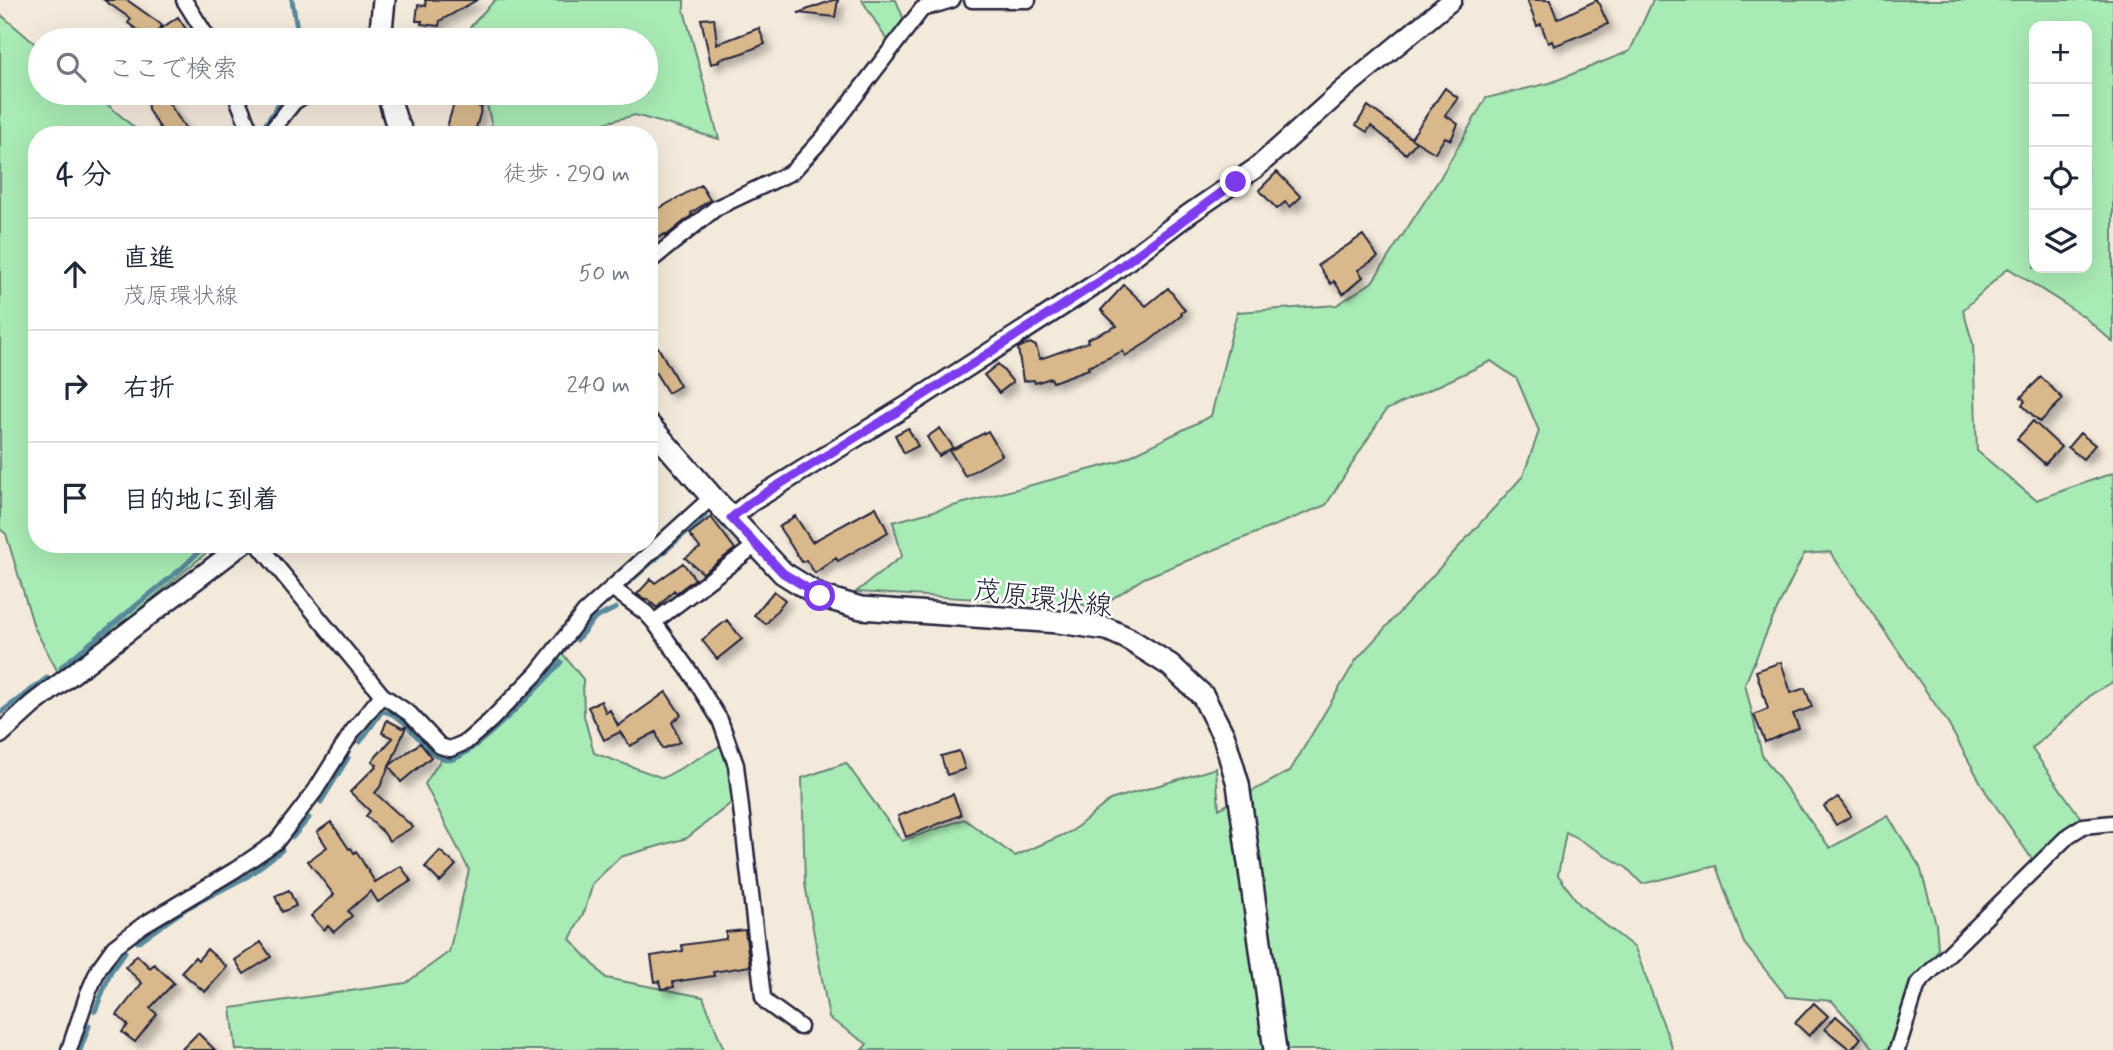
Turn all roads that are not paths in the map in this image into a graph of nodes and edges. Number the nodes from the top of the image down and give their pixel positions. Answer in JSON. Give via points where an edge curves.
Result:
{"nodes":[{"id":1,"x":184,"y":0,"type":"edge"},
{"id":2,"x":384,"y":0,"type":"edge"},
{"id":3,"x":952,"y":0,"type":"edge"},
{"id":4,"x":972,"y":0,"type":"edge"},
{"id":5,"x":1028,"y":0,"type":"edge"},
{"id":6,"x":1452,"y":0,"type":"edge"},
{"id":7,"x":202,"y":28,"type":"edge"},
{"id":8,"x":381,"y":28,"type":"edge"},
{"id":9,"x":240,"y":105,"type":"edge"},
{"id":10,"x":291,"y":105,"type":"edge"},
{"id":11,"x":391,"y":105,"type":"edge"},
{"id":12,"x":248,"y":126,"type":"edge"},
{"id":13,"x":275,"y":126,"type":"edge"},
{"id":14,"x":399,"y":126,"type":"edge"},
{"id":15,"x":658,"y":255,"type":"edge"},
{"id":16,"x":658,"y":435,"type":"edge"},
{"id":17,"x":712,"y":497,"type":"junction"},
{"id":18,"x":731,"y":518,"type":"junction"},
{"id":19,"x":658,"y":544,"type":"edge"},
{"id":20,"x":756,"y":545,"type":"junction"},
{"id":21,"x":231,"y":553,"type":"edge"},
{"id":22,"x":265,"y":553,"type":"edge"},
{"id":23,"x":648,"y":553,"type":"edge"},
{"id":24,"x":612,"y":588,"type":"junction"},
{"id":25,"x":654,"y":622,"type":"junction"},
{"id":26,"x":382,"y":695,"type":"junction"},
{"id":27,"x":0,"y":734,"type":"edge"},
{"id":28,"x":2113,"y":823,"type":"edge"},
{"id":29,"x":800,"y":1027,"type":"dead end"},
{"id":30,"x":69,"y":1050,"type":"edge"},
{"id":31,"x":1275,"y":1050,"type":"edge"},
{"id":32,"x":1897,"y":1050,"type":"edge"}],
"edges":[{"from":1,"to":7,"type":"street"},
{"from":2,"to":8,"type":"main road"},
{"from":3,"to":15,"type":"street","via":[[922,9],[792,173],[716,208]]},
{"from":4,"to":5,"type":"street"},
{"from":6,"to":18,"type":"street","via":[[1256,168],[1102,280]]},
{"from":9,"to":12,"type":"street"},
{"from":10,"to":13,"type":"street"},
{"from":11,"to":14,"type":"main road"},
{"from":16,"to":17,"type":"main road","name":"茂原環状線"},
{"from":17,"to":18,"type":"main road","name":"茂原環状線"},
{"from":17,"to":19,"type":"street"},
{"from":18,"to":20,"type":"main road","name":"茂原環状線"},
{"from":20,"to":25,"type":"street"},
{"from":20,"to":31,"type":"main road","name":"茂原環状線","via":[[783,573],[820,596],[861,608],[1107,629],[1170,665],[1203,696],[1224,737],[1238,784]]},
{"from":21,"to":27,"type":"street"},
{"from":22,"to":26,"type":"street"},
{"from":23,"to":24,"type":"street"},
{"from":24,"to":25,"type":"street"},
{"from":24,"to":26,"type":"street","via":[[584,613],[536,674],[466,742],[450,749],[440,746],[410,714]]},
{"from":25,"to":29,"type":"street","via":[[720,720],[736,765],[763,997]]},
{"from":26,"to":30,"type":"street","via":[[276,842],[114,947],[88,993]]},
{"from":28,"to":32,"type":"street","via":[[2083,826],[2069,835],[1918,984]]}]}
